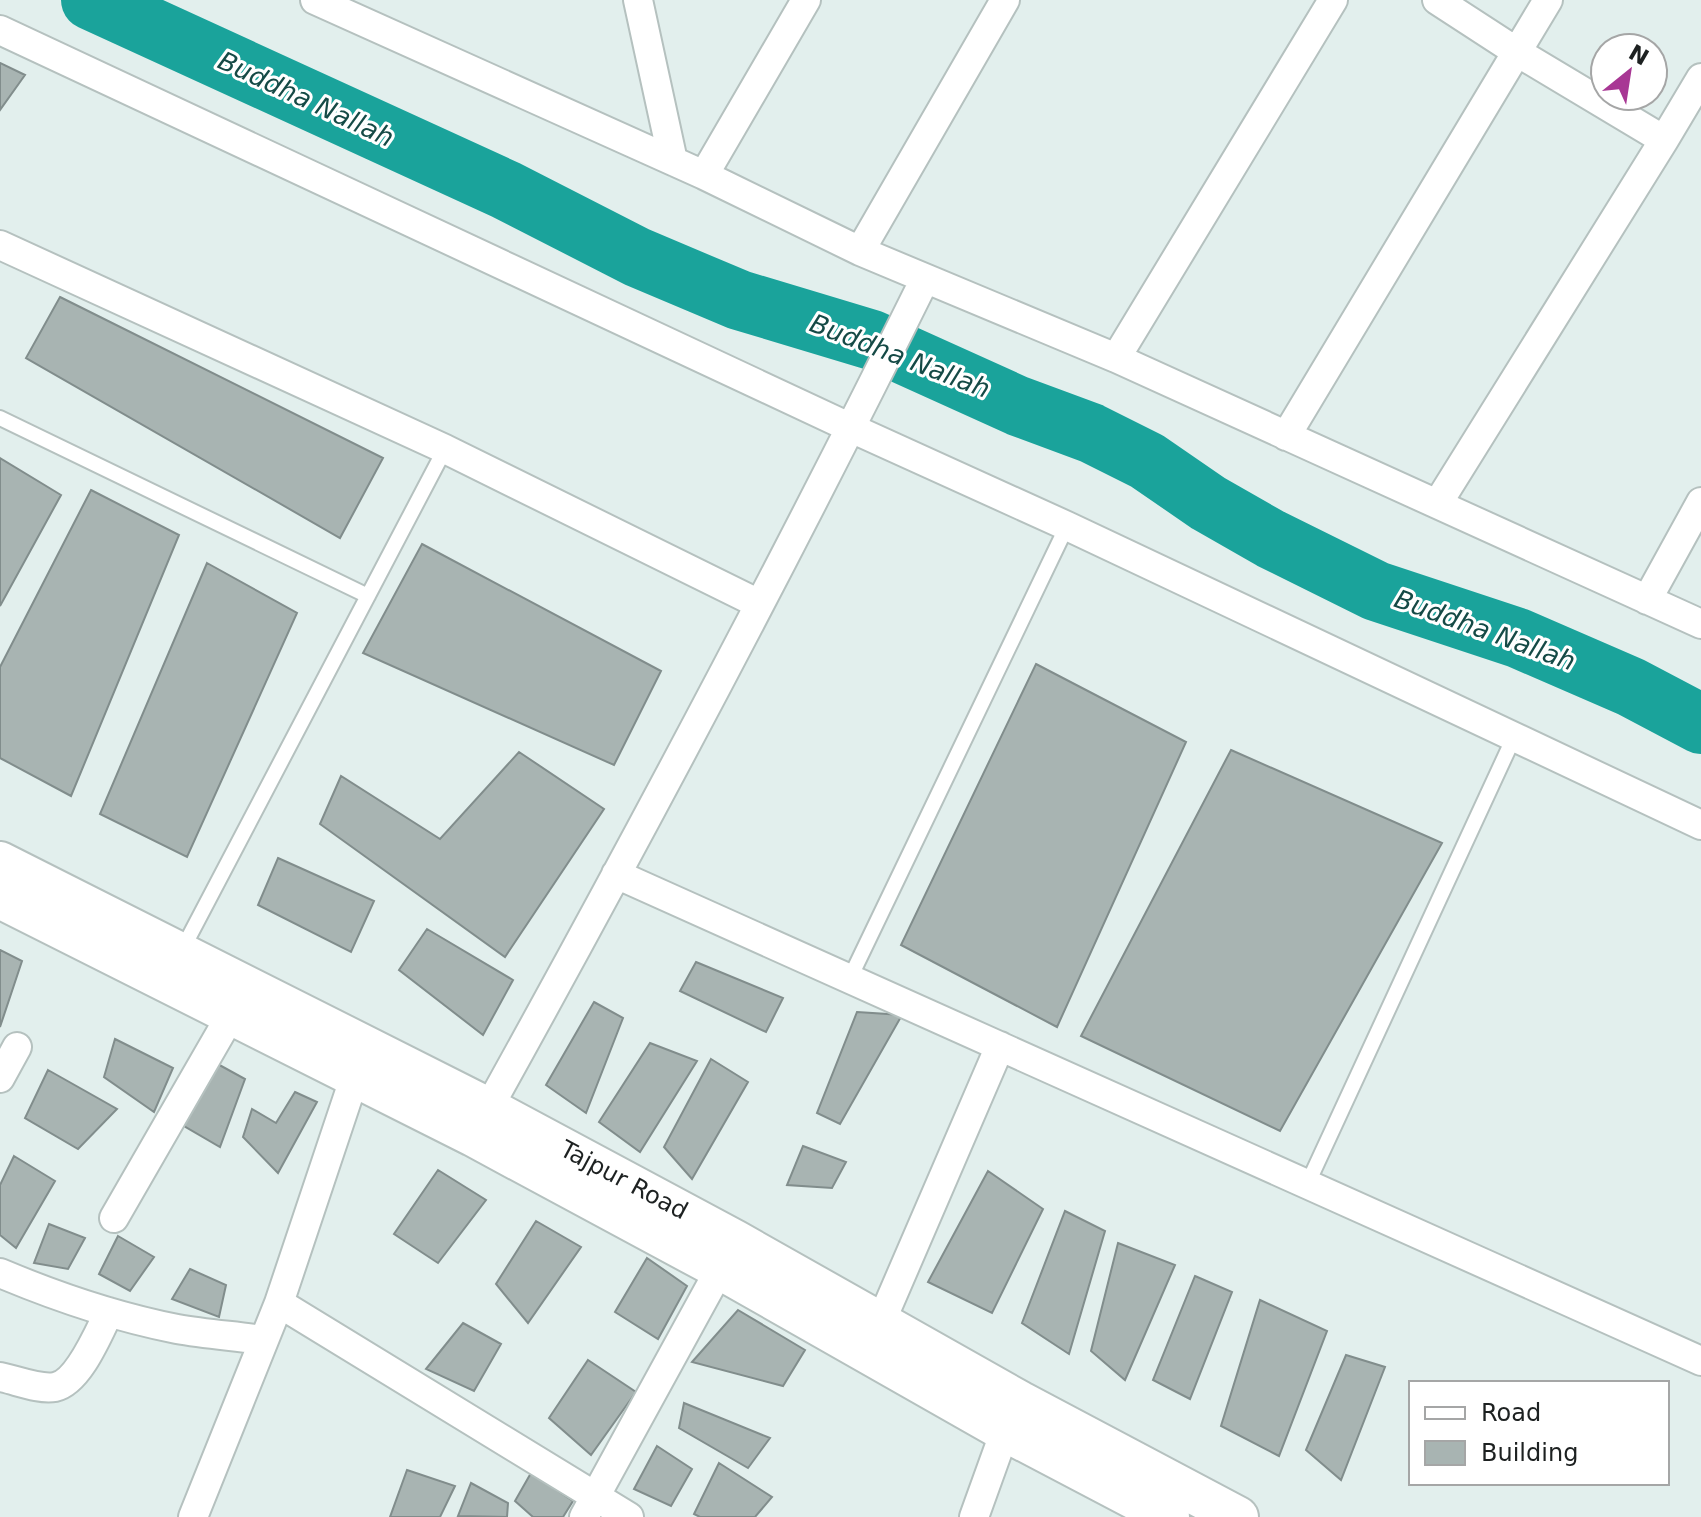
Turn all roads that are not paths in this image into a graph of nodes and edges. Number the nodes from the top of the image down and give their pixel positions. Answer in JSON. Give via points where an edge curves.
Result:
{"nodes":[{"id":1,"x":315,"y":0,"type":"edge"},
{"id":2,"x":638,"y":0,"type":"edge"},
{"id":3,"x":806,"y":0,"type":"edge"},
{"id":4,"x":1005,"y":0,"type":"edge"},
{"id":5,"x":1333,"y":0,"type":"edge"},
{"id":6,"x":1437,"y":0,"type":"edge"},
{"id":7,"x":1548,"y":0,"type":"edge"},
{"id":8,"x":0,"y":30,"type":"edge"},
{"id":9,"x":1517,"y":52,"type":"junction"},
{"id":10,"x":1701,"y":78,"type":"edge"},
{"id":11,"x":1664,"y":140,"type":"junction"},
{"id":12,"x":673,"y":161,"type":"junction"},
{"id":13,"x":704,"y":175,"type":"junction"},
{"id":14,"x":0,"y":245,"type":"edge"},
{"id":15,"x":860,"y":251,"type":"junction"},
{"id":16,"x":925,"y":279,"type":"junction"},
{"id":17,"x":1116,"y":358,"type":"junction"},
{"id":18,"x":858,"y":416,"type":"junction"},
{"id":19,"x":0,"y":418,"type":"edge"},
{"id":20,"x":1286,"y":436,"type":"junction"},
{"id":21,"x":445,"y":449,"type":"junction"},
{"id":22,"x":1701,"y":502,"type":"edge"},
{"id":23,"x":1438,"y":503,"type":"junction"},
{"id":24,"x":1067,"y":526,"type":"junction"},
{"id":25,"x":368,"y":596,"type":"junction"},
{"id":26,"x":1647,"y":600,"type":"junction"},
{"id":27,"x":759,"y":604,"type":"junction"},
{"id":28,"x":1701,"y":624,"type":"edge"},
{"id":29,"x":1515,"y":735,"type":"junction"},
{"id":30,"x":1701,"y":825,"type":"edge"},
{"id":31,"x":0,"y":862,"type":"edge"},
{"id":32,"x":616,"y":874,"type":"junction"},
{"id":33,"x":0,"y":898,"type":"edge"},
{"id":34,"x":181,"y":953,"type":"junction"},
{"id":35,"x":850,"y":978,"type":"junction"},
{"id":36,"x":231,"y":1015,"type":"junction"},
{"id":37,"x":1000,"y":1046,"type":"junction"},
{"id":38,"x":17,"y":1047,"type":"dead end"},
{"id":39,"x":355,"y":1076,"type":"junction"},
{"id":40,"x":0,"y":1078,"type":"edge"},
{"id":41,"x":481,"y":1122,"type":"junction"},
{"id":42,"x":1307,"y":1185,"type":"junction"},
{"id":43,"x":114,"y":1218,"type":"dead end"},
{"id":44,"x":720,"y":1269,"type":"junction"},
{"id":45,"x":0,"y":1273,"type":"edge"},
{"id":46,"x":279,"y":1303,"type":"junction"},
{"id":47,"x":109,"y":1312,"type":"junction"},
{"id":48,"x":880,"y":1324,"type":"junction"},
{"id":49,"x":263,"y":1340,"type":"junction"},
{"id":50,"x":1701,"y":1361,"type":"edge"},
{"id":51,"x":0,"y":1377,"type":"edge"},
{"id":52,"x":1005,"y":1431,"type":"junction"},
{"id":53,"x":590,"y":1507,"type":"edge"},
{"id":54,"x":193,"y":1517,"type":"edge"},
{"id":55,"x":629,"y":1517,"type":"edge"},
{"id":56,"x":974,"y":1517,"type":"edge"},
{"id":57,"x":1169,"y":1517,"type":"edge"},
{"id":58,"x":1238,"y":1517,"type":"edge"}],
"edges":[{"from":1,"to":12,"type":"street"},
{"from":2,"to":12,"type":"street"},
{"from":3,"to":13,"type":"street"},
{"from":4,"to":15,"type":"street"},
{"from":5,"to":17,"type":"street"},
{"from":6,"to":9,"type":"street"},
{"from":7,"to":9,"type":"street"},
{"from":8,"to":18,"type":"street"},
{"from":9,"to":11,"type":"street"},
{"from":9,"to":20,"type":"street"},
{"from":10,"to":11,"type":"street"},
{"from":11,"to":23,"type":"street"},
{"from":12,"to":13,"type":"street"},
{"from":13,"to":15,"type":"street"},
{"from":14,"to":21,"type":"street"},
{"from":15,"to":16,"type":"street"},
{"from":16,"to":17,"type":"street"},
{"from":16,"to":18,"type":"street"},
{"from":17,"to":20,"type":"street"},
{"from":18,"to":24,"type":"street"},
{"from":18,"to":27,"type":"street"},
{"from":19,"to":25,"type":"lane"},
{"from":20,"to":23,"type":"street"},
{"from":21,"to":25,"type":"lane"},
{"from":21,"to":27,"type":"street"},
{"from":22,"to":26,"type":"street"},
{"from":23,"to":26,"type":"street"},
{"from":24,"to":29,"type":"street"},
{"from":24,"to":35,"type":"lane"},
{"from":25,"to":34,"type":"lane"},
{"from":26,"to":28,"type":"street"},
{"from":27,"to":32,"type":"street"},
{"from":29,"to":30,"type":"street"},
{"from":29,"to":42,"type":"lane"},
{"from":31,"to":34,"type":"main road","name":"Tajpur Road"},
{"from":32,"to":35,"type":"street"},
{"from":32,"to":41,"type":"street"},
{"from":33,"to":36,"type":"main road","name":"Tajpur Road"},
{"from":34,"to":41,"type":"main road","name":"Tajpur Road"},
{"from":35,"to":37,"type":"street"},
{"from":36,"to":39,"type":"main road","name":"Tajpur Road"},
{"from":36,"to":43,"type":"street"},
{"from":37,"to":42,"type":"street"},
{"from":37,"to":48,"type":"street"},
{"from":38,"to":40,"type":"street"},
{"from":39,"to":41,"type":"main road","name":"Tajpur Road"},
{"from":39,"to":46,"type":"street"},
{"from":41,"to":44,"type":"main road","name":"Tajpur Road"},
{"from":41,"to":48,"type":"main road","name":"Tajpur Road","via":[[736,1241]]},
{"from":42,"to":50,"type":"street"},
{"from":44,"to":52,"type":"main road","name":"Tajpur Road"},
{"from":44,"to":53,"type":"street"},
{"from":45,"to":47,"type":"street"},
{"from":46,"to":49,"type":"street"},
{"from":46,"to":53,"type":"street"},
{"from":47,"to":49,"type":"street","via":[[178,1329]]},
{"from":47,"to":51,"type":"street","via":[[77,1372],[61,1385],[45,1387]]},
{"from":48,"to":58,"type":"main road","name":"Tajpur Road"},
{"from":49,"to":54,"type":"street"},
{"from":52,"to":56,"type":"street"},
{"from":52,"to":57,"type":"main road","name":"Tajpur Road"},
{"from":53,"to":55,"type":"street"}]}
